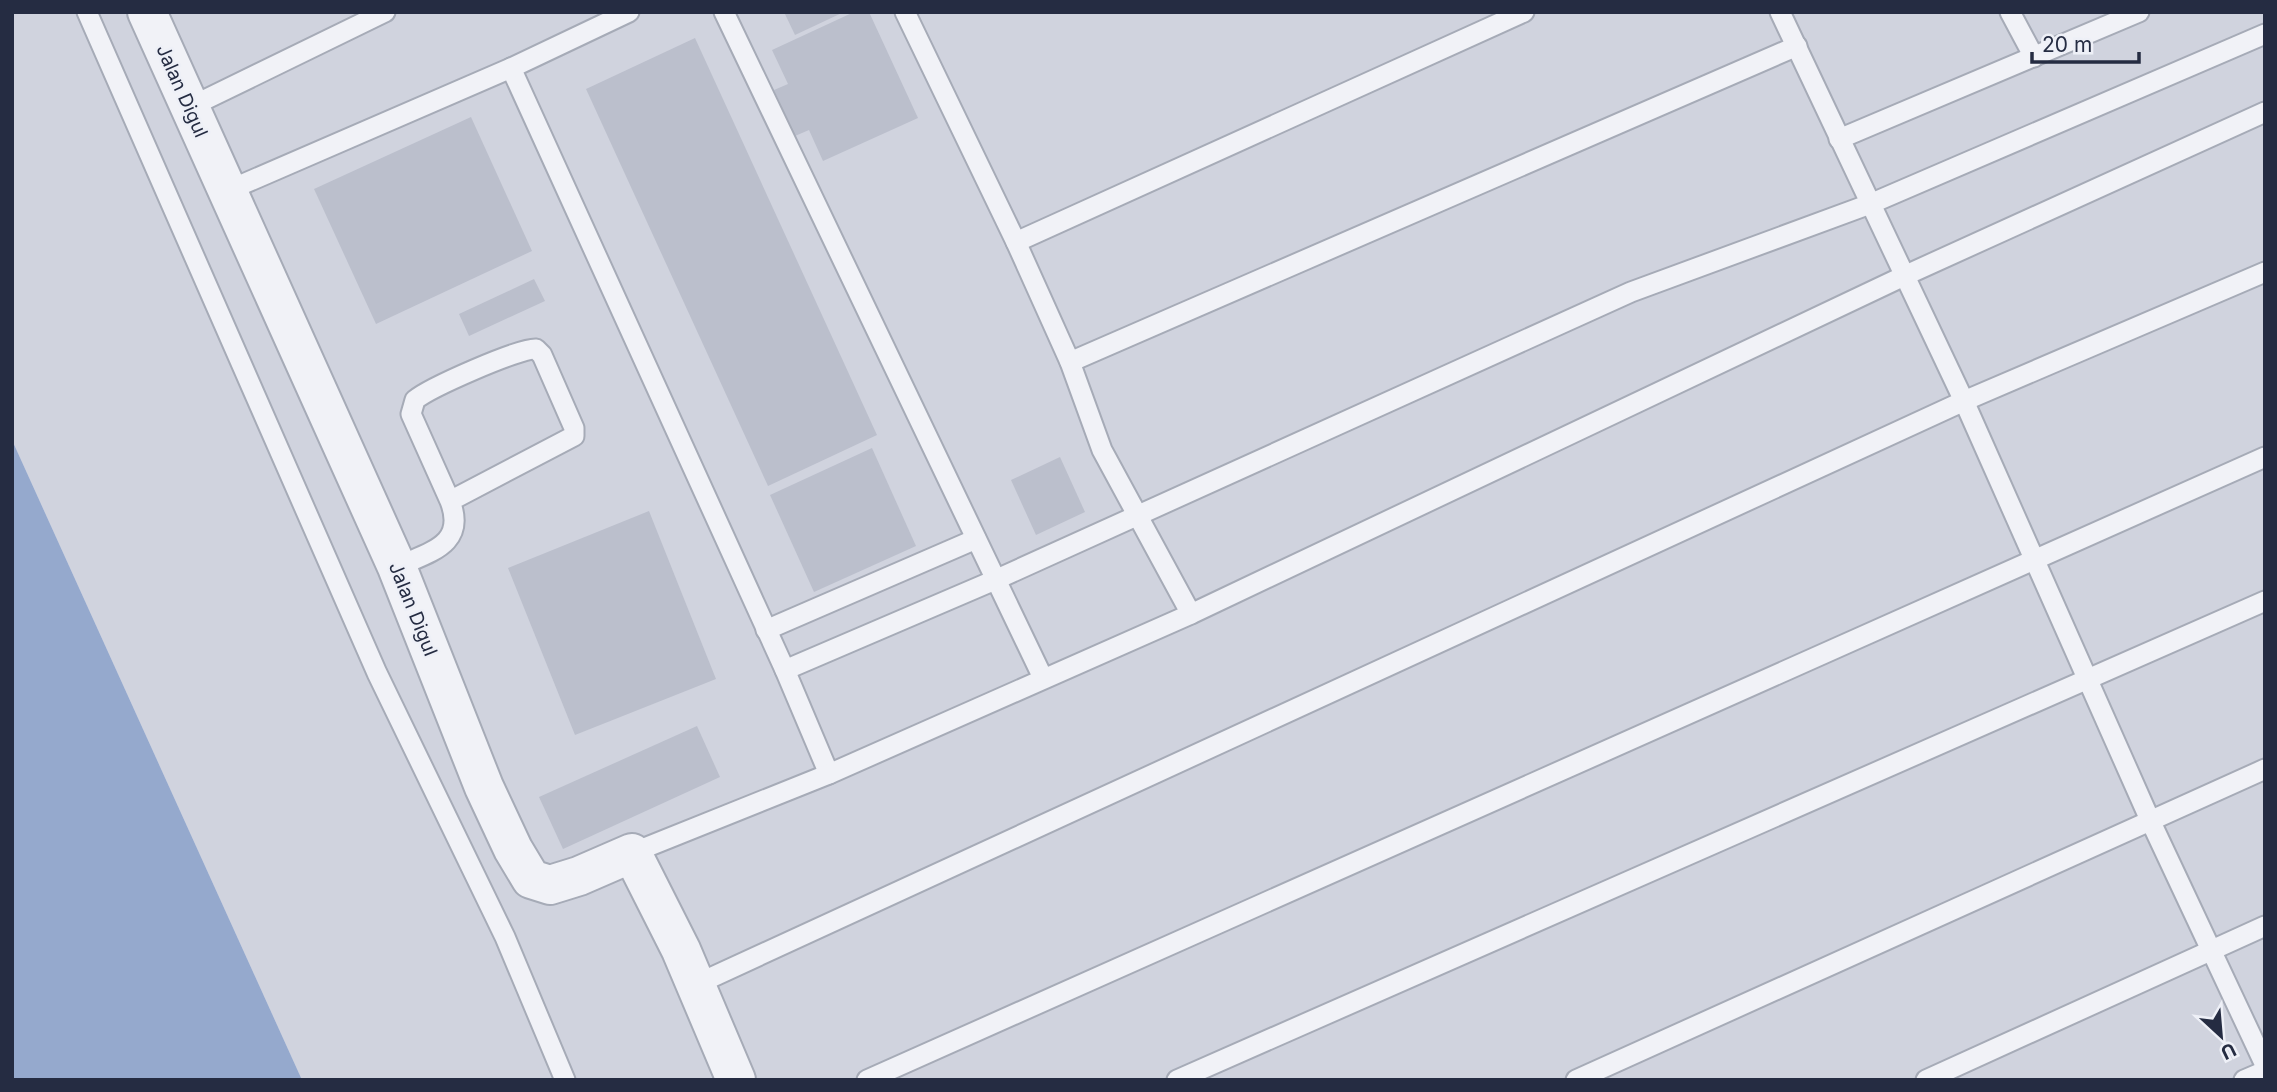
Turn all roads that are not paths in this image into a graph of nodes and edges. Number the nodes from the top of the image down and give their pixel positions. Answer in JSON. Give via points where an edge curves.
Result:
{"nodes":[{"id":1,"x":87,"y":12,"type":"edge"},
{"id":2,"x":147,"y":12,"type":"edge"},
{"id":3,"x":385,"y":12,"type":"edge"},
{"id":4,"x":629,"y":12,"type":"edge"},
{"id":5,"x":724,"y":12,"type":"edge"},
{"id":6,"x":905,"y":12,"type":"edge"},
{"id":7,"x":1524,"y":12,"type":"edge"},
{"id":8,"x":1780,"y":12,"type":"edge"},
{"id":9,"x":2010,"y":12,"type":"edge"},
{"id":10,"x":2139,"y":12,"type":"edge"},
{"id":11,"x":2265,"y":34,"type":"edge"},
{"id":12,"x":1797,"y":46,"type":"junction"},
{"id":13,"x":2034,"y":57,"type":"junction"},
{"id":14,"x":511,"y":68,"type":"junction"},
{"id":15,"x":190,"y":107,"type":"junction"},
{"id":16,"x":2265,"y":112,"type":"edge"},
{"id":17,"x":1839,"y":139,"type":"junction"},
{"id":18,"x":227,"y":191,"type":"junction"},
{"id":19,"x":1870,"y":204,"type":"junction"},
{"id":20,"x":1016,"y":242,"type":"junction"},
{"id":21,"x":2265,"y":272,"type":"edge"},
{"id":22,"x":1904,"y":275,"type":"junction"},
{"id":23,"x":1070,"y":362,"type":"junction"},
{"id":24,"x":1964,"y":401,"type":"junction"},
{"id":25,"x":2265,"y":457,"type":"edge"},
{"id":26,"x":450,"y":501,"type":"junction"},
{"id":27,"x":1136,"y":515,"type":"junction"},
{"id":28,"x":976,"y":540,"type":"junction"},
{"id":29,"x":2034,"y":559,"type":"junction"},
{"id":30,"x":397,"y":567,"type":"junction"},
{"id":31,"x":995,"y":580,"type":"junction"},
{"id":32,"x":2265,"y":601,"type":"edge"},
{"id":33,"x":1191,"y":614,"type":"junction"},
{"id":34,"x":766,"y":630,"type":"junction"},
{"id":35,"x":785,"y":670,"type":"junction"},
{"id":36,"x":1043,"y":678,"type":"junction"},
{"id":37,"x":2088,"y":679,"type":"junction"},
{"id":38,"x":2265,"y":769,"type":"edge"},
{"id":39,"x":829,"y":774,"type":"junction"},
{"id":40,"x":2150,"y":820,"type":"junction"},
{"id":41,"x":632,"y":853,"type":"junction"},
{"id":42,"x":2265,"y":926,"type":"edge"},
{"id":43,"x":2211,"y":949,"type":"junction"},
{"id":44,"x":695,"y":985,"type":"junction"},
{"id":45,"x":2265,"y":1065,"type":"edge"},
{"id":46,"x":2265,"y":1071,"type":"edge"},
{"id":47,"x":565,"y":1080,"type":"edge"},
{"id":48,"x":736,"y":1080,"type":"edge"},
{"id":49,"x":867,"y":1080,"type":"edge"},
{"id":50,"x":1177,"y":1080,"type":"edge"},
{"id":51,"x":1576,"y":1080,"type":"edge"},
{"id":52,"x":1926,"y":1080,"type":"edge"},
{"id":53,"x":2244,"y":1080,"type":"edge"}],
"edges":[{"from":1,"to":47,"type":"lane","via":[[377,673],[505,937]]},
{"from":2,"to":15,"type":"street","name":"Jalan Digul"},
{"from":3,"to":15,"type":"lane"},
{"from":4,"to":14,"type":"lane"},
{"from":5,"to":28,"type":"lane"},
{"from":6,"to":20,"type":"lane"},
{"from":7,"to":20,"type":"lane"},
{"from":8,"to":12,"type":"lane"},
{"from":9,"to":13,"type":"lane"},
{"from":10,"to":13,"type":"lane"},
{"from":11,"to":19,"type":"lane"},
{"from":12,"to":17,"type":"lane"},
{"from":12,"to":23,"type":"lane"},
{"from":13,"to":17,"type":"lane"},
{"from":14,"to":18,"type":"lane"},
{"from":14,"to":34,"type":"lane"},
{"from":15,"to":18,"type":"street","name":"Jalan Digul"},
{"from":16,"to":22,"type":"lane"},
{"from":17,"to":19,"type":"lane"},
{"from":18,"to":30,"type":"street","name":"Jalan Digul"},
{"from":19,"to":22,"type":"lane"},
{"from":19,"to":27,"type":"lane","via":[[1631,292]]},
{"from":20,"to":23,"type":"lane"},
{"from":21,"to":24,"type":"lane"},
{"from":22,"to":24,"type":"lane"},
{"from":22,"to":33,"type":"lane"},
{"from":23,"to":27,"type":"lane","via":[[1102,450]]},
{"from":24,"to":29,"type":"lane"},
{"from":24,"to":44,"type":"lane"},
{"from":25,"to":29,"type":"lane"},
{"from":26,"to":26,"type":"lane","via":[[411,414],[415,400],[531,348],[539,351],[574,436]]},
{"from":26,"to":30,"type":"lane","via":[[455,524],[447,541]]},
{"from":27,"to":31,"type":"lane"},
{"from":27,"to":33,"type":"lane"},
{"from":28,"to":31,"type":"lane"},
{"from":28,"to":34,"type":"lane"},
{"from":29,"to":37,"type":"lane"},
{"from":29,"to":49,"type":"lane"},
{"from":30,"to":41,"type":"street","name":"Jalan Digul","via":[[484,787],[531,879],[550,885]]},
{"from":31,"to":35,"type":"lane"},
{"from":31,"to":36,"type":"lane"},
{"from":32,"to":37,"type":"lane"},
{"from":33,"to":36,"type":"lane"},
{"from":34,"to":35,"type":"lane"},
{"from":35,"to":39,"type":"lane"},
{"from":36,"to":39,"type":"lane"},
{"from":37,"to":40,"type":"lane"},
{"from":37,"to":50,"type":"lane"},
{"from":38,"to":40,"type":"lane"},
{"from":39,"to":41,"type":"lane"},
{"from":40,"to":43,"type":"lane"},
{"from":40,"to":51,"type":"lane"},
{"from":41,"to":44,"type":"street"},
{"from":42,"to":43,"type":"lane"},
{"from":43,"to":45,"type":"lane"},
{"from":43,"to":52,"type":"lane"},
{"from":44,"to":48,"type":"street"},
{"from":46,"to":53,"type":"lane"}]}
